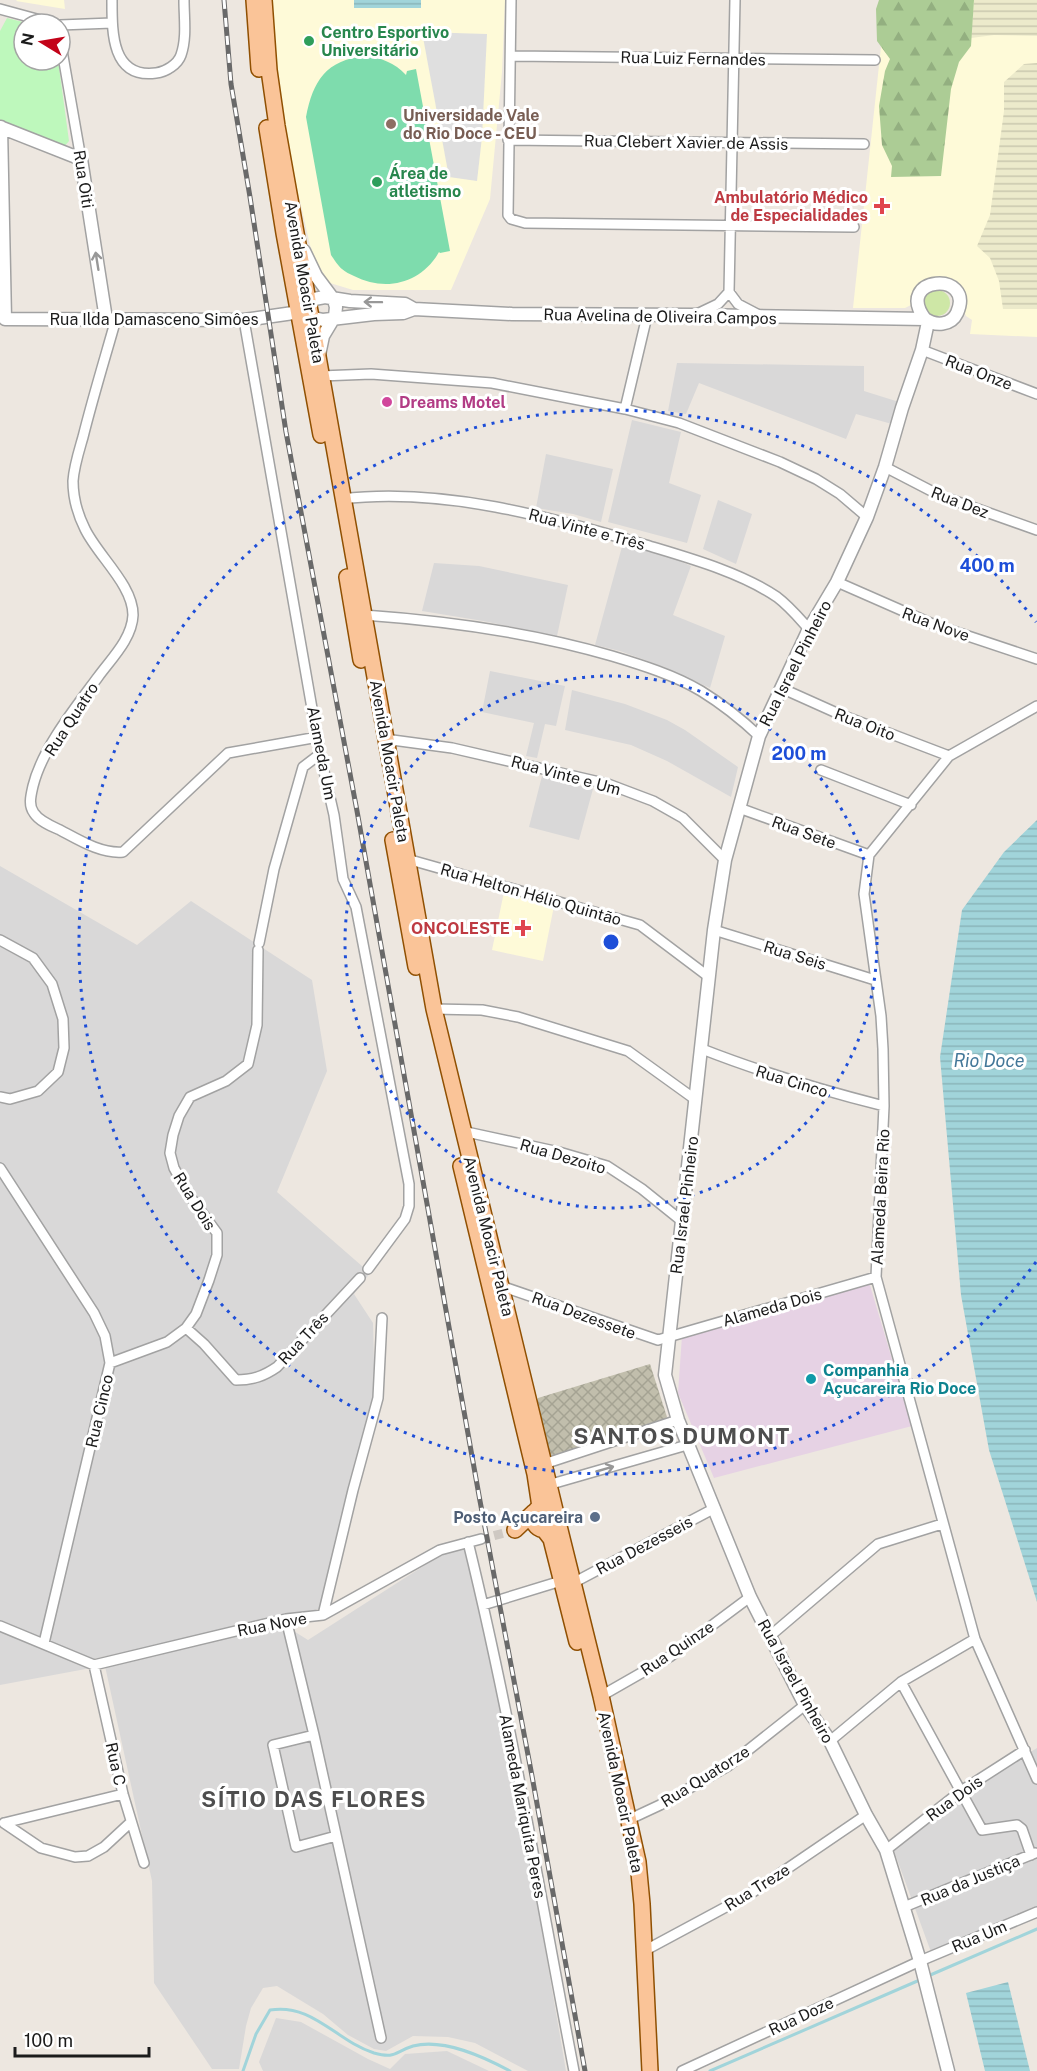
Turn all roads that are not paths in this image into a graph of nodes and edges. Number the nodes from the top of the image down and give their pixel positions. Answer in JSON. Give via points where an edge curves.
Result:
{"nodes":[{"id":1,"x":11,"y":0,"type":"edge"},
{"id":2,"x":112,"y":0,"type":"edge"},
{"id":3,"x":184,"y":0,"type":"edge"},
{"id":4,"x":254,"y":0,"type":"edge"},
{"id":5,"x":264,"y":0,"type":"edge"},
{"id":6,"x":511,"y":0,"type":"edge"},
{"id":7,"x":735,"y":0,"type":"edge"},
{"id":8,"x":4,"y":10,"type":"edge"},
{"id":9,"x":112,"y":23,"type":"junction"},
{"id":10,"x":72,"y":25,"type":"edge"},
{"id":11,"x":510,"y":56,"type":"junction"},
{"id":12,"x":734,"y":58,"type":"junction"},
{"id":13,"x":875,"y":60,"type":"dead end"},
{"id":14,"x":66,"y":72,"type":"edge"},
{"id":15,"x":0,"y":127,"type":"edge"},
{"id":16,"x":508,"y":140,"type":"junction"},
{"id":17,"x":734,"y":143,"type":"junction"},
{"id":18,"x":864,"y":144,"type":"dead end"},
{"id":19,"x":81,"y":159,"type":"junction"},
{"id":20,"x":732,"y":226,"type":"junction"},
{"id":21,"x":854,"y":227,"type":"dead end"},
{"id":22,"x":296,"y":233,"type":"junction"},
{"id":23,"x":729,"y":292,"type":"junction"},
{"id":24,"x":332,"y":298,"type":"junction"},
{"id":25,"x":918,"y":302,"type":"junction"},
{"id":26,"x":414,"y":309,"type":"junction"},
{"id":27,"x":303,"y":312,"type":"junction"},
{"id":28,"x":695,"y":315,"type":"junction"},
{"id":29,"x":647,"y":316,"type":"junction"},
{"id":30,"x":762,"y":316,"type":"junction"},
{"id":31,"x":3,"y":319,"type":"edge"},
{"id":32,"x":111,"y":319,"type":"junction"},
{"id":33,"x":244,"y":320,"type":"junction"},
{"id":34,"x":332,"y":320,"type":"junction"},
{"id":35,"x":906,"y":320,"type":"junction"},
{"id":36,"x":927,"y":320,"type":"junction"},
{"id":37,"x":921,"y":350,"type":"junction"},
{"id":38,"x":319,"y":356,"type":"junction"},
{"id":39,"x":321,"y":376,"type":"junction"},
{"id":40,"x":1037,"y":394,"type":"edge"},
{"id":41,"x":625,"y":409,"type":"junction"},
{"id":42,"x":885,"y":467,"type":"junction"},
{"id":43,"x":342,"y":499,"type":"junction"},
{"id":44,"x":867,"y":517,"type":"junction"},
{"id":45,"x":1037,"y":530,"type":"edge"},
{"id":46,"x":837,"y":582,"type":"junction"},
{"id":47,"x":364,"y":615,"type":"junction"},
{"id":48,"x":809,"y":629,"type":"junction"},
{"id":49,"x":1037,"y":659,"type":"edge"},
{"id":50,"x":781,"y":688,"type":"junction"},
{"id":51,"x":1037,"y":706,"type":"edge"},
{"id":52,"x":759,"y":736,"type":"junction"},
{"id":53,"x":318,"y":737,"type":"junction"},
{"id":54,"x":385,"y":739,"type":"junction"},
{"id":55,"x":320,"y":754,"type":"junction"},
{"id":56,"x":949,"y":756,"type":"junction"},
{"id":57,"x":821,"y":770,"type":"dead end"},
{"id":58,"x":911,"y":805,"type":"junction"},
{"id":59,"x":739,"y":808,"type":"junction"},
{"id":60,"x":869,"y":855,"type":"junction"},
{"id":61,"x":407,"y":859,"type":"junction"},
{"id":62,"x":726,"y":860,"type":"junction"},
{"id":63,"x":714,"y":930,"type":"junction"},
{"id":64,"x":0,"y":940,"type":"edge"},
{"id":65,"x":709,"y":977,"type":"junction"},
{"id":66,"x":875,"y":980,"type":"junction"},
{"id":67,"x":434,"y":1009,"type":"junction"},
{"id":68,"x":702,"y":1049,"type":"junction"},
{"id":69,"x":0,"y":1097,"type":"edge"},
{"id":70,"x":696,"y":1100,"type":"junction"},
{"id":71,"x":884,"y":1106,"type":"junction"},
{"id":72,"x":462,"y":1131,"type":"junction"},
{"id":73,"x":0,"y":1168,"type":"edge"},
{"id":74,"x":682,"y":1222,"type":"junction"},
{"id":75,"x":368,"y":1269,"type":"dead end"},
{"id":76,"x":876,"y":1277,"type":"junction"},
{"id":77,"x":360,"y":1278,"type":"dead end"},
{"id":78,"x":501,"y":1286,"type":"junction"},
{"id":79,"x":382,"y":1318,"type":"dead end"},
{"id":80,"x":186,"y":1328,"type":"junction"},
{"id":81,"x":669,"y":1336,"type":"junction"},
{"id":82,"x":110,"y":1363,"type":"junction"},
{"id":83,"x":678,"y":1420,"type":"junction"},
{"id":84,"x":687,"y":1445,"type":"junction"},
{"id":85,"x":544,"y":1464,"type":"junction"},
{"id":86,"x":548,"y":1485,"type":"junction"},
{"id":87,"x":715,"y":1508,"type":"junction"},
{"id":88,"x":537,"y":1510,"type":"junction"},
{"id":89,"x":557,"y":1516,"type":"junction"},
{"id":90,"x":942,"y":1524,"type":"junction"},
{"id":91,"x":542,"y":1530,"type":"junction"},
{"id":92,"x":481,"y":1539,"type":"tunnel mouth"},
{"id":93,"x":468,"y":1542,"type":"junction"},
{"id":94,"x":567,"y":1582,"type":"junction"},
{"id":95,"x":750,"y":1597,"type":"junction"},
{"id":96,"x":483,"y":1605,"type":"junction"},
{"id":97,"x":323,"y":1615,"type":"junction"},
{"id":98,"x":286,"y":1619,"type":"junction"},
{"id":99,"x":0,"y":1626,"type":"edge"},
{"id":100,"x":770,"y":1636,"type":"junction"},
{"id":101,"x":975,"y":1639,"type":"junction"},
{"id":102,"x":44,"y":1643,"type":"junction"},
{"id":103,"x":94,"y":1665,"type":"junction"},
{"id":104,"x":901,"y":1682,"type":"junction"},
{"id":105,"x":601,"y":1696,"type":"junction"},
{"id":106,"x":806,"y":1706,"type":"junction"},
{"id":107,"x":314,"y":1735,"type":"junction"},
{"id":108,"x":830,"y":1741,"type":"junction"},
{"id":109,"x":1025,"y":1750,"type":"junction"},
{"id":110,"x":1037,"y":1779,"type":"edge"},
{"id":111,"x":961,"y":1791,"type":"junction"},
{"id":112,"x":123,"y":1794,"type":"junction"},
{"id":113,"x":866,"y":1815,"type":"junction"},
{"id":114,"x":630,"y":1819,"type":"junction"},
{"id":115,"x":131,"y":1822,"type":"junction"},
{"id":116,"x":336,"y":1836,"type":"junction"},
{"id":117,"x":886,"y":1850,"type":"junction"},
{"id":118,"x":1034,"y":1853,"type":"edge"},
{"id":119,"x":144,"y":1863,"type":"dead end"},
{"id":120,"x":904,"y":1907,"type":"junction"},
{"id":121,"x":1037,"y":1912,"type":"edge"},
{"id":122,"x":644,"y":1951,"type":"junction"},
{"id":123,"x":921,"y":1963,"type":"junction"},
{"id":124,"x":381,"y":2038,"type":"dead end"},
{"id":125,"x":944,"y":2070,"type":"edge"},
{"id":126,"x":574,"y":2071,"type":"edge"},
{"id":127,"x":640,"y":2071,"type":"edge"},
{"id":128,"x":650,"y":2071,"type":"edge"},
{"id":129,"x":682,"y":2071,"type":"edge"}],
"edges":[{"from":1,"to":8,"type":"street"},
{"from":2,"to":9,"type":"street"},
{"from":3,"to":9,"type":"street","via":[[185,39],[180,57],[159,73],[143,74],[122,61],[114,43]]},
{"from":4,"to":27,"type":"main road","name":"Avenida Moacir Paleta","via":[[267,126]]},
{"from":5,"to":22,"type":"main road","name":"Avenida Moacir Paleta","via":[[269,70]]},
{"from":6,"to":11,"type":"street"},
{"from":7,"to":12,"type":"street"},
{"from":9,"to":10,"type":"street"},
{"from":11,"to":12,"type":"street","name":"Rua Luiz Fernandes"},
{"from":11,"to":16,"type":"street"},
{"from":12,"to":13,"type":"street","name":"Rua Luiz Fernandes"},
{"from":12,"to":17,"type":"street"},
{"from":14,"to":19,"type":"street","name":"Rua Oiti"},
{"from":15,"to":19,"type":"street"},
{"from":15,"to":31,"type":"street"},
{"from":16,"to":17,"type":"street","name":"Rua Clebert Xavier de Assis"},
{"from":16,"to":20,"type":"street","via":[[511,219],[525,223]]},
{"from":17,"to":18,"type":"street","name":"Rua Clebert Xavier de Assis"},
{"from":17,"to":20,"type":"street"},
{"from":32,"to":19,"type":"street","name":"Rua Oiti","one_way":true},
{"from":20,"to":21,"type":"street"},
{"from":20,"to":23,"type":"street"},
{"from":22,"to":24,"type":"street","via":[[310,266]]},
{"from":22,"to":27,"type":"main road","name":"Avenida Moacir Paleta"},
{"from":23,"to":28,"type":"street","via":[[718,304]]},
{"from":23,"to":30,"type":"street","via":[[738,304]]},
{"from":26,"to":24,"type":"street","name":"Rua Avelina de Oliveira Campos","one_way":true,"via":[[405,304]]},
{"from":24,"to":27,"type":"street","via":[[314,299]]},
{"from":24,"to":34,"type":"street","via":[[336,307]]},
{"from":25,"to":35,"type":"street","name":"Rua Avelina de Oliveira Campos"},
{"from":25,"to":36,"type":"street","via":[[919,312]]},
{"from":25,"to":36,"type":"street","name":"Rua Avelina de Oliveira Campos","via":[[920,293],[933,283],[947,284],[957,294],[959,304],[954,317],[941,324]]},
{"from":26,"to":29,"type":"street","name":"Rua Avelina de Oliveira Campos"},
{"from":26,"to":34,"type":"street","name":"Rua Avelina de Oliveira Campos"},
{"from":27,"to":33,"type":"street","name":"Rua Ilda Damasceno Simôes"},
{"from":27,"to":34,"type":"street","name":"Rua Avelina de Oliveira Campos","via":[[318,320]]},
{"from":27,"to":38,"type":"main road","name":"Avenida Moacir Paleta"},
{"from":27,"to":88,"type":"main road","name":"Avenida Moacir Paleta","via":[[416,966],[535,1474]]},
{"from":28,"to":29,"type":"street","name":"Rua Avelina de Oliveira Campos"},
{"from":28,"to":30,"type":"street","name":"Rua Avelina de Oliveira Campos"},
{"from":29,"to":41,"type":"street"},
{"from":30,"to":35,"type":"street","name":"Rua Avelina de Oliveira Campos"},
{"from":31,"to":32,"type":"street","name":"Rua Ilda Damasceno Simôes"},
{"from":32,"to":33,"type":"street","name":"Rua Ilda Damasceno Simôes"},
{"from":32,"to":53,"type":"street","name":"Rua Quatro","via":[[73,482],[85,530],[132,601],[133,616],[122,645],[45,758],[30,800],[33,812],[93,847],[123,852],[228,753]]},
{"from":33,"to":53,"type":"street","name":"Alameda Um"},
{"from":34,"to":38,"type":"street","via":[[323,336]]},
{"from":35,"to":36,"type":"street","name":"Rua Avelina de Oliveira Campos"},
{"from":36,"to":37,"type":"street","name":"Rua Israel Pinheiro"},
{"from":37,"to":40,"type":"street","name":"Rua Onze"},
{"from":37,"to":42,"type":"street","name":"Rua Israel Pinheiro"},
{"from":38,"to":39,"type":"main road","name":"Avenida Moacir Paleta"},
{"from":39,"to":41,"type":"street","via":[[390,375],[492,383]]},
{"from":39,"to":43,"type":"main road","name":"Avenida Moacir Paleta"},
{"from":41,"to":44,"type":"street","via":[[679,423],[789,466],[840,494]]},
{"from":42,"to":44,"type":"street","name":"Rua Israel Pinheiro"},
{"from":42,"to":45,"type":"street","name":"Rua Dez","via":[[941,496]]},
{"from":43,"to":47,"type":"main road","name":"Avenida Moacir Paleta"},
{"from":43,"to":48,"type":"street","name":"Rua Vinte e Três","via":[[416,498],[477,504],[602,531],[750,582],[777,597]]},
{"from":44,"to":46,"type":"street","name":"Rua Israel Pinheiro"},
{"from":46,"to":48,"type":"street","name":"Rua Israel Pinheiro"},
{"from":46,"to":49,"type":"street","name":"Rua Nove","via":[[935,625]]},
{"from":47,"to":52,"type":"street","via":[[481,627],[634,662],[699,690],[733,712]]},
{"from":47,"to":54,"type":"main road","name":"Avenida Moacir Paleta"},
{"from":48,"to":50,"type":"street","name":"Rua Israel Pinheiro"},
{"from":50,"to":52,"type":"street","name":"Rua Israel Pinheiro"},
{"from":50,"to":56,"type":"street","name":"Rua Oito"},
{"from":51,"to":56,"type":"street"},
{"from":52,"to":59,"type":"street","name":"Rua Israel Pinheiro"},
{"from":53,"to":55,"type":"street","name":"Alameda Um"},
{"from":54,"to":61,"type":"main road","name":"Avenida Moacir Paleta"},
{"from":54,"to":62,"type":"street","name":"Rua Vinte e Um","via":[[452,748],[608,784],[653,801],[683,819]]},
{"from":55,"to":75,"type":"street","name":"Alameda Um","via":[[343,879],[356,906],[409,1184],[405,1219]]},
{"from":55,"to":80,"type":"street","name":"Rua Dois","via":[[303,767],[273,869],[259,946],[257,1025],[248,1064],[226,1081],[190,1097],[173,1134],[170,1153],[174,1168],[216,1233],[217,1255],[196,1314]]},
{"from":56,"to":58,"type":"street"},
{"from":57,"to":58,"type":"street"},
{"from":58,"to":60,"type":"street"},
{"from":59,"to":60,"type":"street","name":"Rua Sete"},
{"from":59,"to":62,"type":"street","name":"Rua Israel Pinheiro"},
{"from":60,"to":66,"type":"street","name":"Alameda Beira Rio","via":[[864,894]]},
{"from":61,"to":65,"type":"street","name":"Rua Helton Hélio Quintão","via":[[640,924]]},
{"from":61,"to":67,"type":"main road","name":"Avenida Moacir Paleta"},
{"from":62,"to":63,"type":"street","name":"Rua Israel Pinheiro"},
{"from":63,"to":65,"type":"street","name":"Rua Israel Pinheiro"},
{"from":63,"to":66,"type":"street","name":"Rua Seis"},
{"from":64,"to":69,"type":"street","via":[[33,958],[52,984],[63,1018],[64,1048],[58,1072],[38,1091],[10,1099]]},
{"from":65,"to":68,"type":"street","name":"Rua Israel Pinheiro"},
{"from":66,"to":71,"type":"street","name":"Alameda Beira Rio","via":[[881,1016]]},
{"from":67,"to":70,"type":"street","via":[[518,1017],[628,1051]]},
{"from":67,"to":72,"type":"main road","name":"Avenida Moacir Paleta"},
{"from":68,"to":70,"type":"street","name":"Rua Israel Pinheiro"},
{"from":68,"to":71,"type":"street","name":"Rua Cinco","via":[[800,1084]]},
{"from":70,"to":74,"type":"street","name":"Rua Israel Pinheiro"},
{"from":71,"to":76,"type":"street","name":"Alameda Beira Rio"},
{"from":72,"to":74,"type":"street","name":"Rua Dezoito","via":[[607,1166]]},
{"from":72,"to":78,"type":"main road","name":"Avenida Moacir Paleta"},
{"from":73,"to":82,"type":"street","name":"Rua Cinco","via":[[94,1313],[105,1336]]},
{"from":74,"to":81,"type":"street","name":"Rua Israel Pinheiro"},
{"from":76,"to":81,"type":"street","name":"Alameda Dois"},
{"from":76,"to":90,"type":"street","name":"Alameda Beira Rio"},
{"from":77,"to":80,"type":"street","name":"Rua Três","via":[[278,1367],[250,1380],[236,1380]]},
{"from":78,"to":81,"type":"street","name":"Rua Dezessete","via":[[651,1339]]},
{"from":78,"to":85,"type":"main road","name":"Avenida Moacir Paleta"},
{"from":79,"to":97,"type":"street","name":"Rua Nove","via":[[378,1398]]},
{"from":80,"to":82,"type":"street","name":"Rua Dois","via":[[167,1342]]},
{"from":81,"to":83,"type":"street","name":"Rua Israel Pinheiro","via":[[665,1375]]},
{"from":82,"to":102,"type":"street","name":"Rua Cinco"},
{"from":83,"to":84,"type":"street","name":"Rua Israel Pinheiro"},
{"from":83,"to":85,"type":"street"},
{"from":86,"to":84,"type":"street","one_way":true},
{"from":84,"to":87,"type":"street","name":"Rua Israel Pinheiro"},
{"from":85,"to":86,"type":"main road","name":"Avenida Moacir Paleta"},
{"from":86,"to":89,"type":"main road","name":"Avenida Moacir Paleta"},
{"from":87,"to":94,"type":"street","name":"Rua Dezesseis"},
{"from":87,"to":95,"type":"street","name":"Rua Israel Pinheiro"},
{"from":88,"to":89,"type":"main road","via":[[547,1506]]},
{"from":88,"to":91,"type":"main road","via":[[533,1520]]},
{"from":88,"to":91,"type":"main road","via":[[509,1531]]},
{"from":89,"to":91,"type":"main road","via":[[555,1525]]},
{"from":89,"to":94,"type":"main road","name":"Avenida Moacir Paleta"},
{"from":90,"to":100,"type":"street","via":[[878,1544]]},
{"from":90,"to":101,"type":"street","name":"Alameda Beira Rio"},
{"from":91,"to":94,"type":"main road","name":"Avenida Moacir Paleta","via":[[550,1539]]},
{"from":92,"to":93,"type":"street"},
{"from":93,"to":96,"type":"street","name":"Alameda Mariquita Peres"},
{"from":93,"to":97,"type":"street","via":[[440,1550]]},
{"from":94,"to":96,"type":"street","name":"Rua Dezesseis"},
{"from":94,"to":105,"type":"main road","name":"Avenida Moacir Paleta"},
{"from":94,"to":127,"type":"main road","name":"Avenida Moacir Paleta","via":[[627,1853]]},
{"from":95,"to":100,"type":"street","name":"Rua Israel Pinheiro"},
{"from":95,"to":105,"type":"street","name":"Rua Quinze","via":[[671,1656]]},
{"from":96,"to":126,"type":"street","name":"Alameda Mariquita Peres"},
{"from":97,"to":98,"type":"street","name":"Rua Nove"},
{"from":98,"to":103,"type":"street","name":"Rua Nove"},
{"from":98,"to":107,"type":"street"},
{"from":99,"to":102,"type":"street"},
{"from":100,"to":106,"type":"street","name":"Rua Israel Pinheiro"},
{"from":101,"to":104,"type":"street"},
{"from":101,"to":109,"type":"street","name":"Alameda Beira Rio"},
{"from":102,"to":103,"type":"street"},
{"from":103,"to":112,"type":"street","name":"Rua C"},
{"from":104,"to":108,"type":"street"},
{"from":104,"to":111,"type":"street"},
{"from":105,"to":114,"type":"main road","name":"Avenida Moacir Paleta"},
{"from":106,"to":108,"type":"street","name":"Rua Israel Pinheiro"},
{"from":106,"to":114,"type":"street","name":"Rua Quatorze","via":[[728,1766]]},
{"from":107,"to":116,"type":"street"},
{"from":107,"to":116,"type":"street","via":[[273,1745],[296,1847]]},
{"from":108,"to":113,"type":"street","name":"Rua Israel Pinheiro"},
{"from":109,"to":110,"type":"street","name":"Alameda Beira Rio"},
{"from":109,"to":111,"type":"street","name":"Rua Dois"},
{"from":111,"to":117,"type":"street","name":"Rua Dois"},
{"from":111,"to":118,"type":"street","via":[[982,1830],[1017,1825]]},
{"from":112,"to":115,"type":"street","name":"Rua C"},
{"from":112,"to":115,"type":"street","via":[[4,1823],[40,1848],[75,1857],[88,1856],[104,1847]]},
{"from":113,"to":117,"type":"street","name":"Rua Israel Pinheiro"},
{"from":113,"to":122,"type":"street","name":"Rua Treze","via":[[750,1894]]},
{"from":114,"to":122,"type":"main road","name":"Avenida Moacir Paleta","via":[[638,1862]]},
{"from":115,"to":119,"type":"street","name":"Rua C"},
{"from":116,"to":124,"type":"street"},
{"from":117,"to":120,"type":"street","name":"Rua Israel Pinheiro"},
{"from":118,"to":120,"type":"street","name":"Rua da Justiça"},
{"from":120,"to":123,"type":"street","name":"Rua Israel Pinheiro"},
{"from":121,"to":123,"type":"street","name":"Rua Um"},
{"from":122,"to":128,"type":"main road","name":"Avenida Moacir Paleta"},
{"from":123,"to":125,"type":"street","name":"Rua Israel Pinheiro"},
{"from":123,"to":129,"type":"street","name":"Rua Doze"}]}
